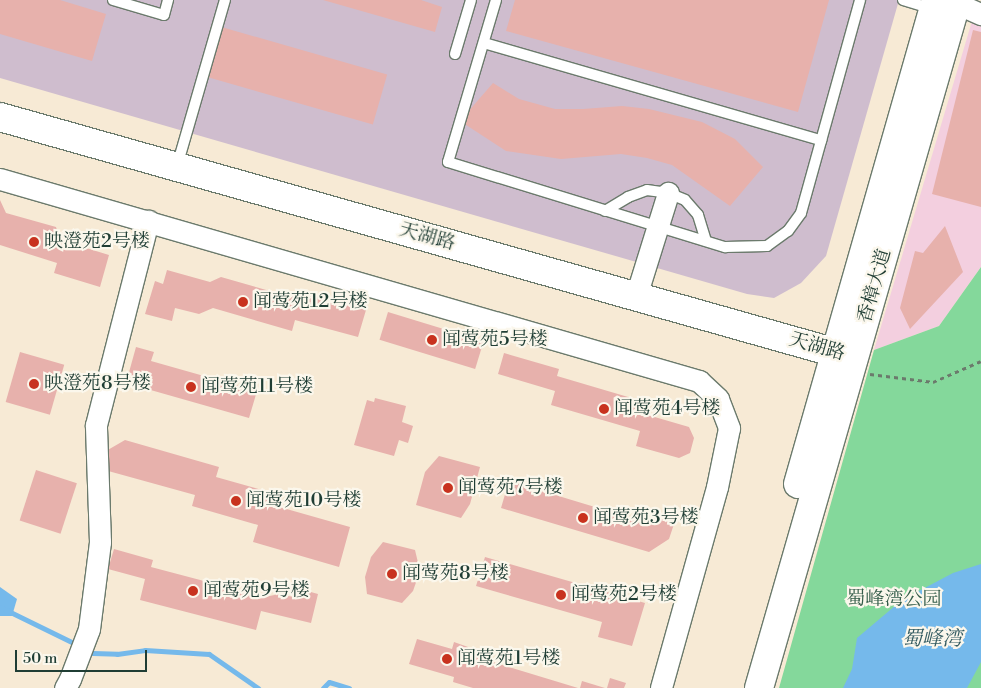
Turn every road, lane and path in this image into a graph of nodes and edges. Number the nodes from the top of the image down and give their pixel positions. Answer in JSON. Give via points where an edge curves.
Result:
{"nodes":[{"id":1,"x":113,"y":0,"type":"edge"},
{"id":2,"x":168,"y":0,"type":"edge"},
{"id":3,"x":225,"y":0,"type":"edge"},
{"id":4,"x":471,"y":0,"type":"edge"},
{"id":5,"x":496,"y":0,"type":"edge"},
{"id":6,"x":860,"y":0,"type":"edge"},
{"id":7,"x":904,"y":0,"type":"edge"},
{"id":8,"x":947,"y":5,"type":"edge"},
{"id":9,"x":981,"y":14,"type":"edge"},
{"id":10,"x":484,"y":43,"type":"junction"},
{"id":11,"x":455,"y":54,"type":"dead end"},
{"id":12,"x":0,"y":117,"type":"edge"},
{"id":13,"x":821,"y":140,"type":"junction"},
{"id":14,"x":176,"y":167,"type":"junction"},
{"id":15,"x":0,"y":179,"type":"edge"},
{"id":16,"x":668,"y":193,"type":"junction"},
{"id":17,"x":605,"y":211,"type":"junction"},
{"id":18,"x":148,"y":221,"type":"junction"},
{"id":19,"x":657,"y":227,"type":"junction"},
{"id":20,"x":706,"y":241,"type":"junction"},
{"id":21,"x":636,"y":296,"type":"junction"},
{"id":22,"x":846,"y":361,"type":"junction"},
{"id":23,"x":981,"y":361,"type":"edge"},
{"id":24,"x":65,"y":688,"type":"edge"},
{"id":25,"x":661,"y":688,"type":"edge"},
{"id":26,"x":740,"y":688,"type":"edge"},
{"id":27,"x":759,"y":688,"type":"edge"}],
"edges":[{"from":1,"to":2,"type":"lane","via":[[164,15]]},
{"from":3,"to":14,"type":"lane"},
{"from":4,"to":11,"type":"lane"},
{"from":5,"to":10,"type":"lane"},
{"from":6,"to":13,"type":"lane"},
{"from":7,"to":8,"type":"lane"},
{"from":8,"to":9,"type":"street"},
{"from":8,"to":22,"type":"street","name":"香樟大道"},
{"from":10,"to":13,"type":"lane"},
{"from":10,"to":17,"type":"lane","via":[[448,162]]},
{"from":12,"to":14,"type":"street","name":"天湖路"},
{"from":13,"to":20,"type":"lane","via":[[801,213],[788,231],[767,246],[725,246]]},
{"from":14,"to":21,"type":"street","name":"天湖路"},
{"from":15,"to":18,"type":"street"},
{"from":16,"to":17,"type":"lane","via":[[647,190]]},
{"from":16,"to":19,"type":"street"},
{"from":16,"to":20,"type":"lane","via":[[685,200],[698,215]]},
{"from":17,"to":19,"type":"lane"},
{"from":18,"to":24,"type":"street","via":[[96,425],[100,542],[89,630]]},
{"from":18,"to":25,"type":"street","via":[[699,381],[718,399],[729,428],[717,487]]},
{"from":19,"to":20,"type":"lane"},
{"from":19,"to":21,"type":"street"},
{"from":21,"to":22,"type":"street","name":"天湖路"},
{"from":22,"to":23,"type":"path","via":[[933,382]]},
{"from":22,"to":26,"type":"street","name":"香樟大道"},
{"from":22,"to":27,"type":"street","name":"香樟大道"}]}
